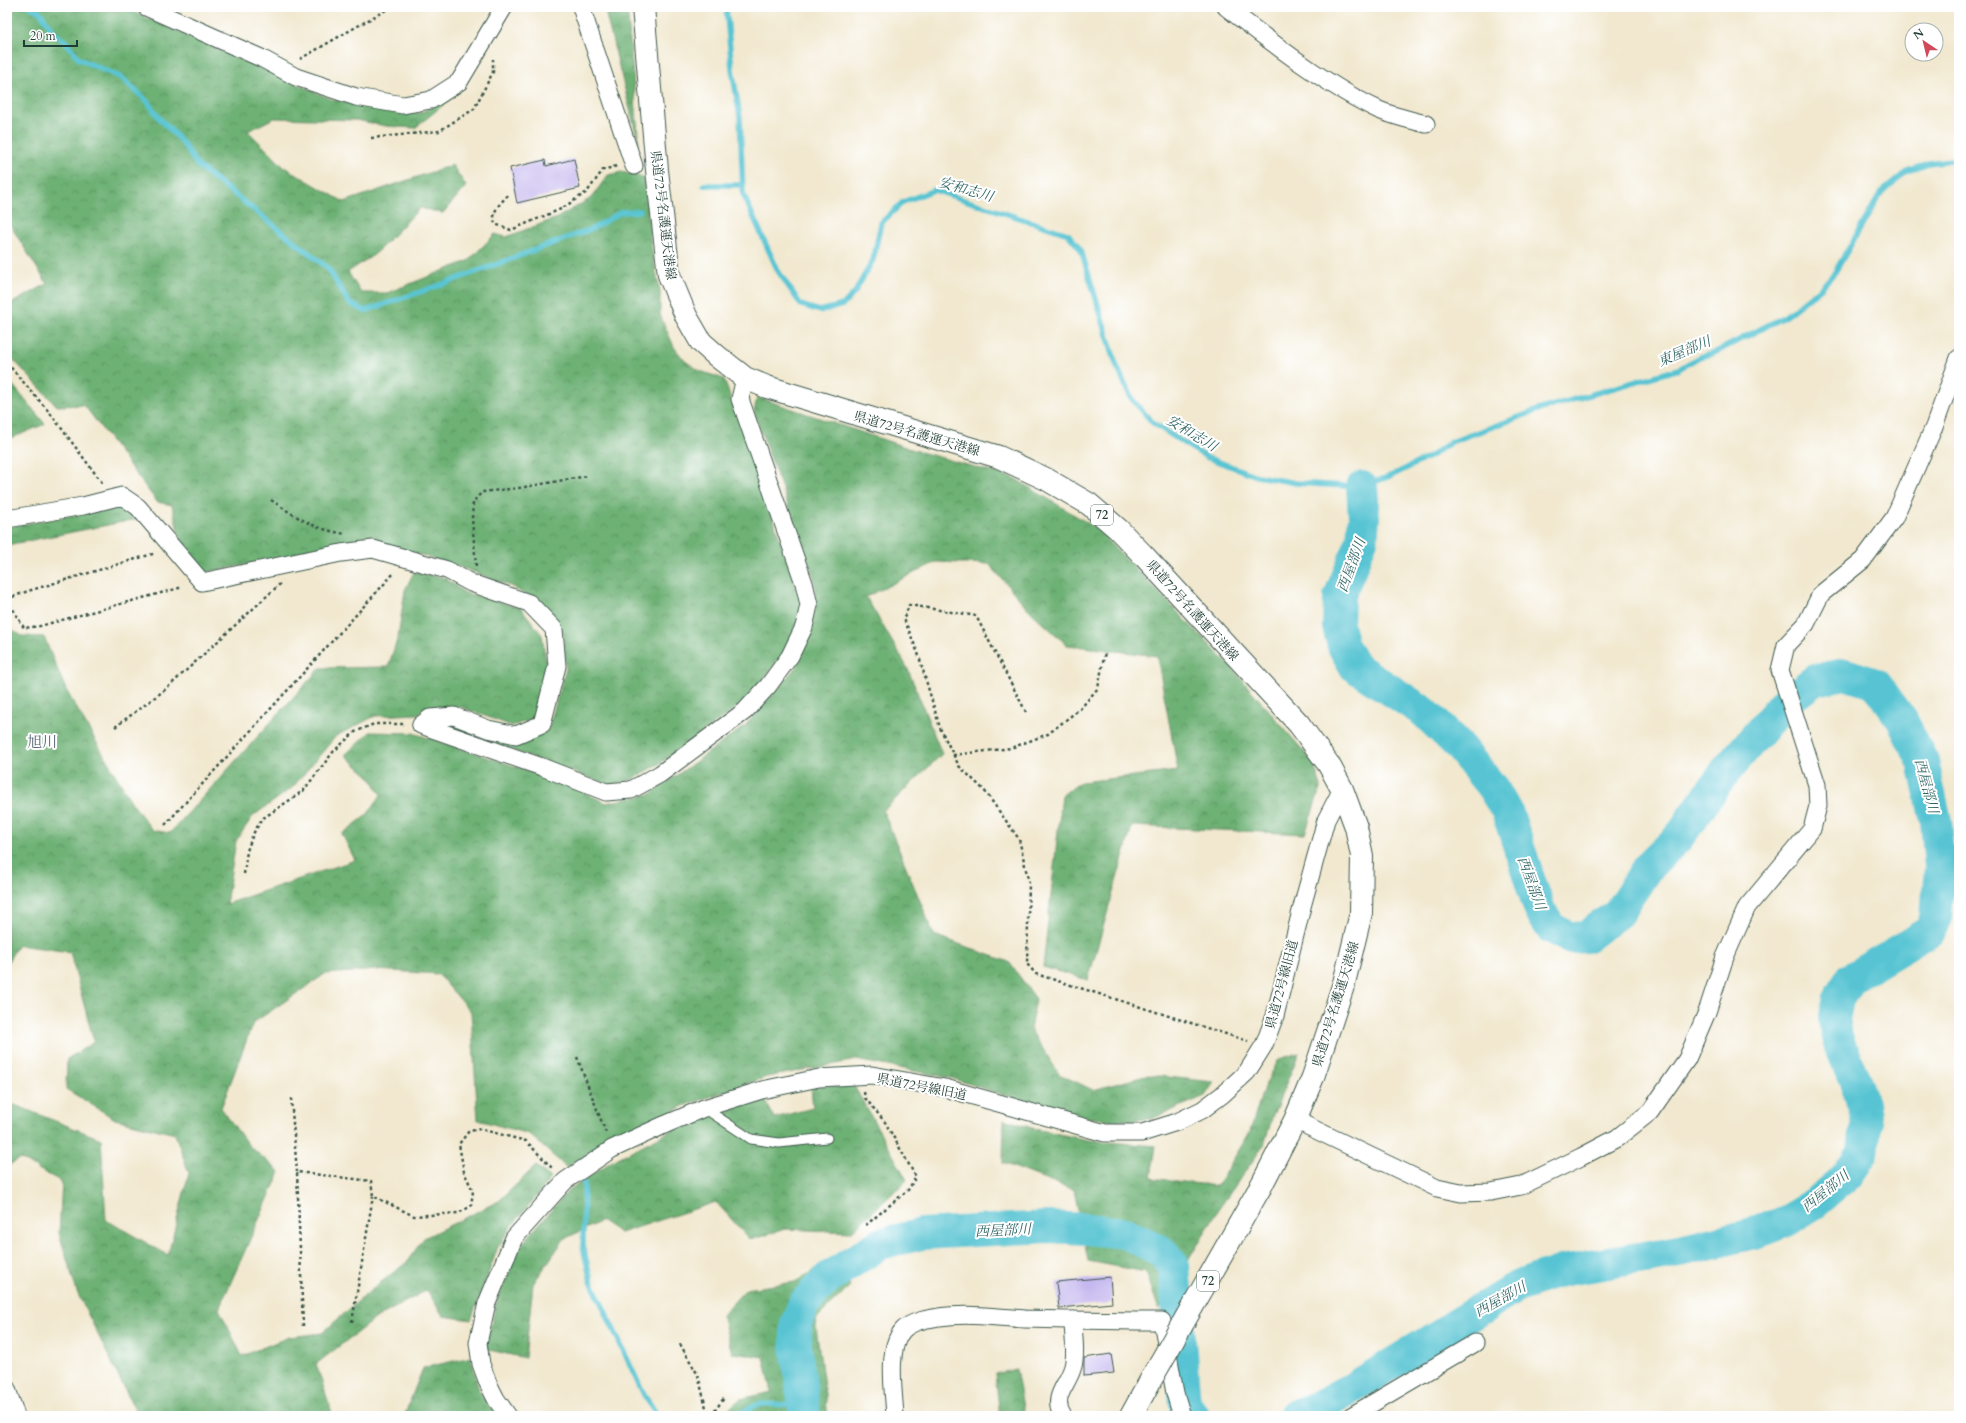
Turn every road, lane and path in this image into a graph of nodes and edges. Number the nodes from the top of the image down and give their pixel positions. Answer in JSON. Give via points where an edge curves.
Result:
{"nodes":[{"id":1,"x":146,"y":7,"type":"edge"},
{"id":2,"x":391,"y":7,"type":"edge"},
{"id":3,"x":504,"y":7,"type":"edge"},
{"id":4,"x":581,"y":7,"type":"edge"},
{"id":5,"x":643,"y":7,"type":"edge"},
{"id":6,"x":1226,"y":7,"type":"edge"},
{"id":7,"x":282,"y":70,"type":"junction"},
{"id":8,"x":1426,"y":124,"type":"dead end"},
{"id":9,"x":634,"y":166,"type":"joint"},
{"id":10,"x":508,"y":195,"type":"dead end"},
{"id":11,"x":1959,"y":358,"type":"edge"},
{"id":12,"x":7,"y":364,"type":"edge"},
{"id":13,"x":745,"y":378,"type":"junction"},
{"id":14,"x":588,"y":476,"type":"dead end"},
{"id":15,"x":114,"y":498,"type":"junction"},
{"id":16,"x":7,"y":520,"type":"edge"},
{"id":17,"x":173,"y":548,"type":"junction"},
{"id":18,"x":408,"y":558,"type":"junction"},
{"id":19,"x":202,"y":582,"type":"junction"},
{"id":20,"x":282,"y":582,"type":"dead end"},
{"id":21,"x":478,"y":586,"type":"junction"},
{"id":22,"x":7,"y":599,"type":"edge"},
{"id":23,"x":1105,"y":652,"type":"dead end"},
{"id":24,"x":1026,"y":712,"type":"dead end"},
{"id":25,"x":421,"y":725,"type":"junction"},
{"id":26,"x":115,"y":727,"type":"dead end"},
{"id":27,"x":953,"y":755,"type":"junction"},
{"id":28,"x":1342,"y":789,"type":"junction"},
{"id":29,"x":165,"y":825,"type":"dead end"},
{"id":30,"x":244,"y":874,"type":"dead end"},
{"id":31,"x":1264,"y":1046,"type":"junction"},
{"id":32,"x":577,"y":1057,"type":"dead end"},
{"id":33,"x":861,"y":1076,"type":"junction"},
{"id":34,"x":291,"y":1098,"type":"dead end"},
{"id":35,"x":704,"y":1108,"type":"junction"},
{"id":36,"x":1295,"y":1120,"type":"junction"},
{"id":37,"x":827,"y":1138,"type":"dead end"},
{"id":38,"x":612,"y":1149,"type":"junction"},
{"id":39,"x":297,"y":1172,"type":"junction"},
{"id":40,"x":565,"y":1181,"type":"junction"},
{"id":41,"x":373,"y":1196,"type":"junction"},
{"id":42,"x":866,"y":1225,"type":"dead end"},
{"id":43,"x":1073,"y":1320,"type":"junction"},
{"id":44,"x":352,"y":1322,"type":"dead end"},
{"id":45,"x":303,"y":1326,"type":"dead end"},
{"id":46,"x":680,"y":1344,"type":"dead end"},
{"id":47,"x":1475,"y":1344,"type":"dead end"},
{"id":48,"x":7,"y":1388,"type":"edge"},
{"id":49,"x":724,"y":1398,"type":"dead end"},
{"id":50,"x":16,"y":1416,"type":"edge"},
{"id":51,"x":508,"y":1416,"type":"edge"},
{"id":52,"x":709,"y":1416,"type":"edge"},
{"id":53,"x":895,"y":1416,"type":"edge"},
{"id":54,"x":1063,"y":1416,"type":"edge"},
{"id":55,"x":1130,"y":1416,"type":"edge"},
{"id":56,"x":1182,"y":1416,"type":"edge"},
{"id":57,"x":1351,"y":1416,"type":"edge"}],
"edges":[{"from":1,"to":7,"type":"street","via":[[261,58]]},
{"from":2,"to":7,"type":"path"},
{"from":3,"to":7,"type":"street","via":[[459,82],[431,100],[403,106],[356,97]]},
{"from":4,"to":9,"type":"street"},
{"from":5,"to":13,"type":"main road","name":"県道72号名護運天港線","number":"72","via":[[669,275],[686,316],[701,342]]},
{"from":6,"to":8,"type":"street","via":[[1340,89],[1379,110]]},
{"from":9,"to":10,"type":"path","via":[[616,166],[603,170],[587,192],[562,209],[511,230],[495,224],[493,217],[495,209]]},
{"from":11,"to":36,"type":"street","via":[[1934,427],[1894,518],[1863,560],[1821,594],[1806,624],[1786,645],[1780,670],[1817,785],[1818,806],[1812,829],[1747,907],[1725,957],[1707,1012],[1687,1060],[1650,1112],[1617,1138],[1521,1186],[1492,1192],[1461,1193],[1438,1188]]},
{"from":12,"to":15,"type":"path","via":[[50,413]]},
{"from":13,"to":25,"type":"street","via":[[740,399],[804,583],[809,605],[804,627],[790,656],[745,711],[660,774],[631,790],[606,792]]},
{"from":13,"to":28,"type":"main road","name":"県道72号名護運天港線","number":"72","via":[[827,407],[998,457],[1046,479],[1089,504],[1145,557],[1298,724],[1329,764]]},
{"from":14,"to":21,"type":"path","via":[[482,492],[473,502],[472,519]]},
{"from":15,"to":16,"type":"street"},
{"from":15,"to":17,"type":"street","via":[[122,496],[138,507]]},
{"from":17,"to":19,"type":"street"},
{"from":17,"to":22,"type":"path"},
{"from":18,"to":19,"type":"street","via":[[374,549],[341,553]]},
{"from":18,"to":21,"type":"street","via":[[448,570]]},
{"from":18,"to":29,"type":"path"},
{"from":19,"to":22,"type":"path","via":[[40,626],[24,628]]},
{"from":20,"to":26,"type":"path","via":[[166,689]]},
{"from":21,"to":25,"type":"street","via":[[529,603],[554,629],[557,666],[542,724],[516,735],[488,729],[454,716],[430,718]]},
{"from":23,"to":27,"type":"path","via":[[1098,688],[1081,708],[1048,734],[1012,748]]},
{"from":24,"to":27,"type":"path","via":[[976,616],[909,605],[904,619],[918,652],[940,728]]},
{"from":25,"to":30,"type":"path","via":[[374,724],[356,732],[334,751],[303,791],[262,819],[247,851]]},
{"from":27,"to":31,"type":"path","via":[[959,766],[984,790],[1019,839],[1029,883],[1027,964],[1036,974]]},
{"from":28,"to":31,"type":"street","name":"県道72号線旧道","via":[[1326,820],[1275,1016]]},
{"from":28,"to":36,"type":"main road","name":"県道72号名護運天港線","number":"72","via":[[1356,827],[1362,856],[1361,913],[1344,983],[1313,1077]]},
{"from":31,"to":33,"type":"street","name":"県道72号線旧道","via":[[1247,1072],[1202,1110],[1178,1122],[1142,1133],[1106,1133],[945,1088]]},
{"from":32,"to":38,"type":"path"},
{"from":33,"to":35,"type":"street","name":"県道72号線旧道","via":[[819,1078],[762,1090]]},
{"from":33,"to":42,"type":"path","via":[[866,1098],[886,1122],[916,1177],[908,1190]]},
{"from":34,"to":39,"type":"path"},
{"from":35,"to":37,"type":"lane","via":[[751,1139],[779,1143]]},
{"from":35,"to":38,"type":"street","name":"県道72号線旧道"},
{"from":36,"to":55,"type":"main road","name":"県道72号名護運天港線","number":"72","bridge":true,"via":[[1261,1186]]},
{"from":38,"to":40,"type":"street","name":"県道72号線旧道"},
{"from":39,"to":41,"type":"path","via":[[371,1181]]},
{"from":39,"to":45,"type":"path"},
{"from":40,"to":41,"type":"path","via":[[526,1141],[480,1129],[469,1131],[459,1144],[464,1172],[473,1191],[471,1206],[459,1213],[414,1216]]},
{"from":40,"to":51,"type":"street","name":"県道72号線旧道","via":[[514,1238],[487,1303],[478,1343],[481,1364],[496,1399]]},
{"from":41,"to":44,"type":"path"},
{"from":43,"to":53,"type":"street","via":[[941,1316],[918,1321],[903,1330],[895,1342]]},
{"from":43,"to":54,"type":"street","via":[[1072,1371],[1057,1403]]},
{"from":43,"to":56,"type":"street","via":[[1162,1321],[1175,1393]]},
{"from":46,"to":52,"type":"path","via":[[698,1375]]},
{"from":47,"to":57,"type":"street"},
{"from":48,"to":50,"type":"street"},
{"from":49,"to":52,"type":"path"}]}
